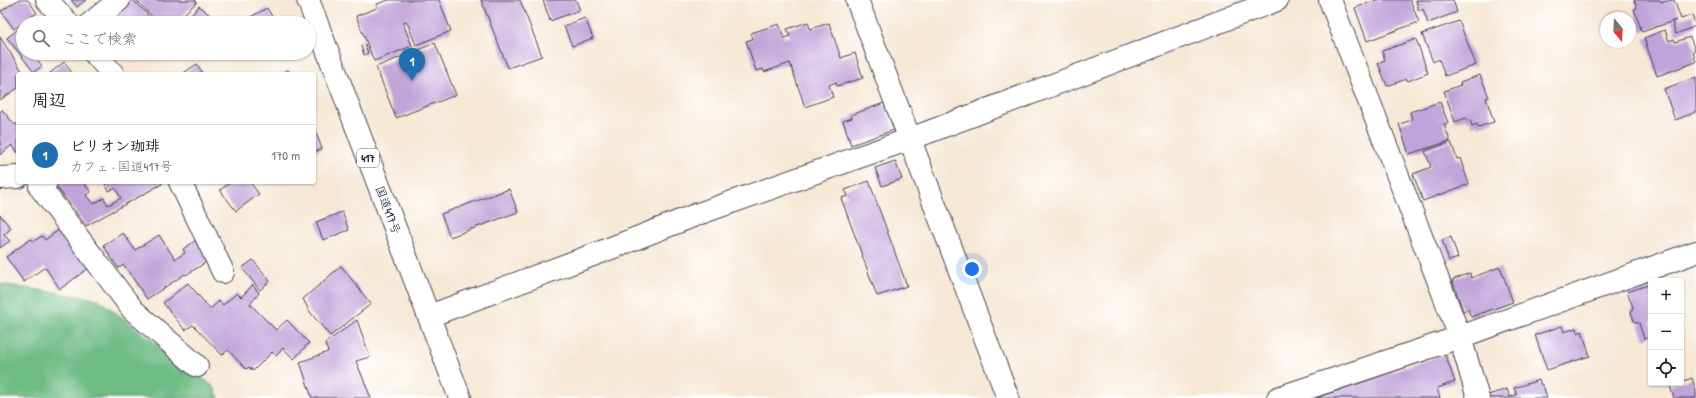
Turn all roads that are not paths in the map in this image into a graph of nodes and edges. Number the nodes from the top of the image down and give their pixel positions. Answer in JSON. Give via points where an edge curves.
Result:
{"nodes":[{"id":1,"x":47,"y":0,"type":"edge"},
{"id":2,"x":119,"y":0,"type":"edge"},
{"id":3,"x":308,"y":0,"type":"edge"},
{"id":4,"x":857,"y":0,"type":"edge"},
{"id":5,"x":1277,"y":0,"type":"edge"},
{"id":6,"x":1330,"y":0,"type":"edge"},
{"id":7,"x":62,"y":16,"type":"edge"},
{"id":8,"x":100,"y":16,"type":"edge"},
{"id":9,"x":314,"y":16,"type":"edge"},
{"id":10,"x":316,"y":21,"type":"edge"},
{"id":11,"x":100,"y":60,"type":"edge"},
{"id":12,"x":111,"y":72,"type":"edge"},
{"id":13,"x":910,"y":139,"type":"junction"},
{"id":14,"x":16,"y":177,"type":"edge"},
{"id":15,"x":0,"y":178,"type":"edge"},
{"id":16,"x":40,"y":184,"type":"edge"},
{"id":17,"x":181,"y":184,"type":"edge"},
{"id":18,"x":1696,"y":252,"type":"edge"},
{"id":19,"x":224,"y":272,"type":"dead end"},
{"id":20,"x":429,"y":316,"type":"junction"},
{"id":21,"x":1460,"y":337,"type":"junction"},
{"id":22,"x":198,"y":366,"type":"dead end"},
{"id":23,"x":460,"y":398,"type":"edge"},
{"id":24,"x":1008,"y":398,"type":"edge"},
{"id":25,"x":1278,"y":398,"type":"edge"},
{"id":26,"x":1478,"y":398,"type":"edge"}],
"edges":[{"from":1,"to":7,"type":"main road"},
{"from":2,"to":8,"type":"main road"},
{"from":3,"to":9,"type":"main road","name":"国道417号","number":"417"},
{"from":4,"to":13,"type":"main road"},
{"from":5,"to":13,"type":"main road"},
{"from":6,"to":21,"type":"main road"},
{"from":10,"to":20,"type":"main road","name":"国道417号","number":"417"},
{"from":11,"to":12,"type":"main road"},
{"from":13,"to":20,"type":"main road","via":[[698,214]]},
{"from":13,"to":24,"type":"main road"},
{"from":14,"to":15,"type":"main road"},
{"from":16,"to":22,"type":"main road","via":[[133,310]]},
{"from":17,"to":19,"type":"main road"},
{"from":18,"to":21,"type":"main road"},
{"from":20,"to":23,"type":"main road","name":"国道417号","number":"417"},
{"from":21,"to":25,"type":"main road"},
{"from":21,"to":26,"type":"main road"}]}
